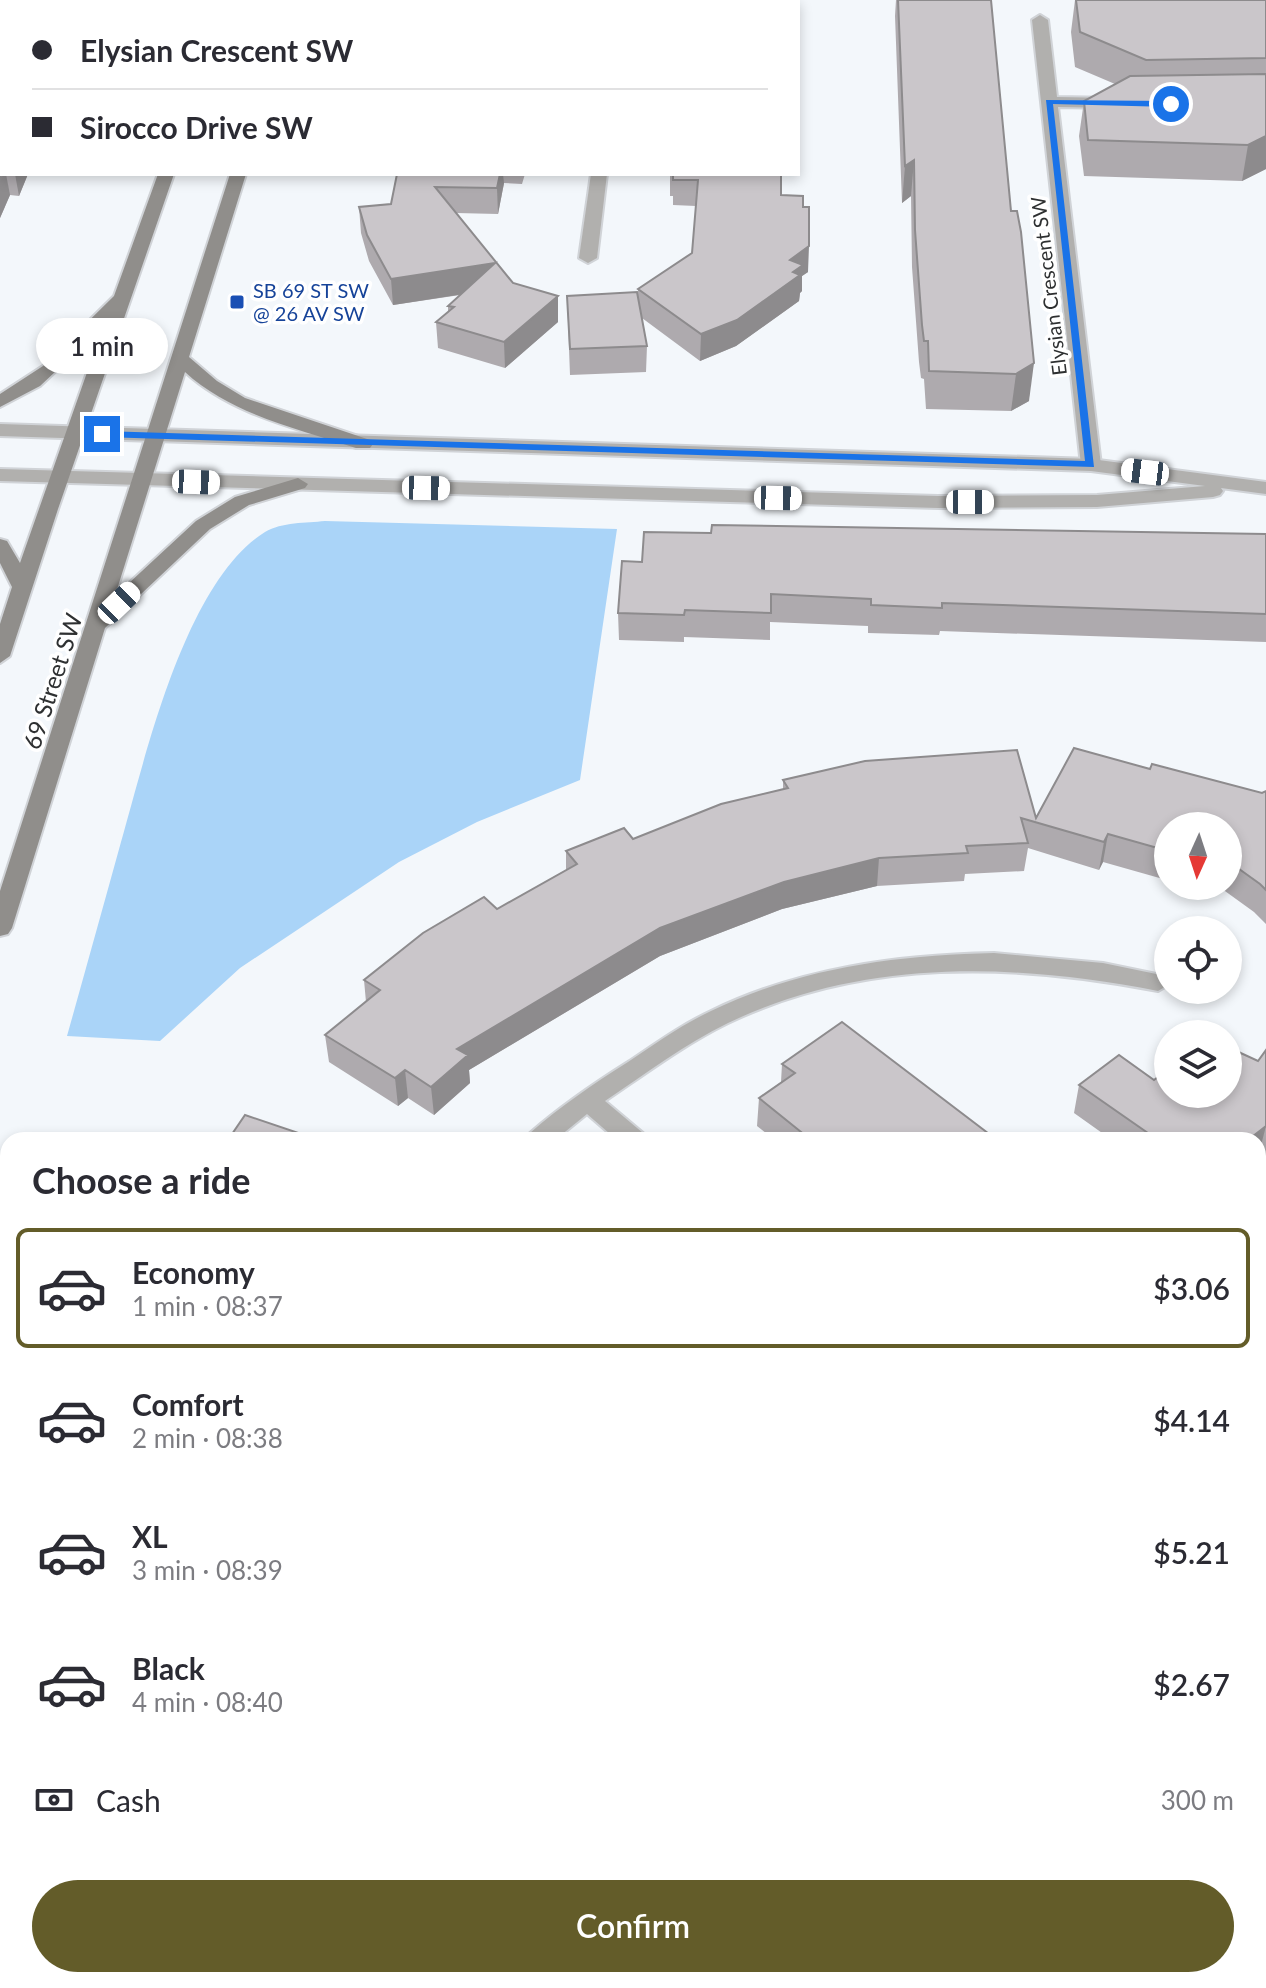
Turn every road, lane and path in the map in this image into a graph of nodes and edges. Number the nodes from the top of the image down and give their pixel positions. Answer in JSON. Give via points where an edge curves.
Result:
{"nodes":[{"id":1,"x":1040,"y":20,"type":"dead end"},
{"id":2,"x":1049,"y":102,"type":"junction"},
{"id":3,"x":1125,"y":103,"type":"edge"},
{"id":4,"x":165,"y":176,"type":"edge"},
{"id":5,"x":237,"y":176,"type":"edge"},
{"id":6,"x":599,"y":176,"type":"edge"},
{"id":7,"x":588,"y":258,"type":"dead end"},
{"id":8,"x":124,"y":295,"type":"junction"},
{"id":9,"x":179,"y":357,"type":"junction"},
{"id":10,"x":0,"y":401,"type":"edge"},
{"id":11,"x":0,"y":430,"type":"edge"},
{"id":12,"x":75,"y":433,"type":"junction"},
{"id":13,"x":157,"y":437,"type":"junction"},
{"id":14,"x":363,"y":444,"type":"junction"},
{"id":15,"x":1091,"y":465,"type":"junction"},
{"id":16,"x":0,"y":475,"type":"edge"},
{"id":17,"x":59,"y":478,"type":"junction"},
{"id":18,"x":143,"y":480,"type":"junction"},
{"id":19,"x":298,"y":484,"type":"junction"},
{"id":20,"x":1260,"y":487,"type":"edge"},
{"id":21,"x":0,"y":545,"type":"edge"},
{"id":22,"x":24,"y":589,"type":"junction"},
{"id":23,"x":97,"y":625,"type":"junction"},
{"id":24,"x":0,"y":656,"type":"edge"},
{"id":25,"x":0,"y":928,"type":"edge"},
{"id":26,"x":1154,"y":981,"type":"edge"},
{"id":27,"x":587,"y":1100,"type":"junction"},
{"id":28,"x":549,"y":1132,"type":"edge"},
{"id":29,"x":625,"y":1132,"type":"edge"}],
"edges":[{"from":1,"to":2,"type":"street","name":"Elysian Crescent SW"},
{"from":2,"to":3,"type":"street"},
{"from":2,"to":15,"type":"street","name":"Elysian Crescent SW"},
{"from":4,"to":8,"type":"main road"},
{"from":5,"to":9,"type":"main road","name":"69 Street SW"},
{"from":6,"to":7,"type":"street"},
{"from":8,"to":10,"type":"main road","via":[[48,370]]},
{"from":8,"to":12,"type":"main road"},
{"from":9,"to":13,"type":"main road","name":"69 Street SW"},
{"from":9,"to":14,"type":"main road","via":[[238,402]]},
{"from":11,"to":12,"type":"street"},
{"from":12,"to":13,"type":"street"},
{"from":12,"to":17,"type":"main road"},
{"from":13,"to":14,"type":"street"},
{"from":13,"to":18,"type":"main road","name":"69 Street SW"},
{"from":14,"to":15,"type":"street"},
{"from":15,"to":20,"type":"street"},
{"from":16,"to":17,"type":"street"},
{"from":17,"to":18,"type":"street"},
{"from":17,"to":22,"type":"main road"},
{"from":18,"to":19,"type":"street"},
{"from":18,"to":23,"type":"main road","name":"69 Street SW"},
{"from":19,"to":20,"type":"street","via":[[938,502],[1097,501]]},
{"from":19,"to":23,"type":"main road","via":[[242,501],[203,525]]},
{"from":21,"to":22,"type":"main road"},
{"from":22,"to":24,"type":"main road"},
{"from":23,"to":25,"type":"main road","name":"69 Street SW"},
{"from":26,"to":27,"type":"street","via":[[1095,968],[999,962],[951,961],[856,971],[728,1013]]},
{"from":27,"to":28,"type":"street"},
{"from":27,"to":29,"type":"street"}]}
